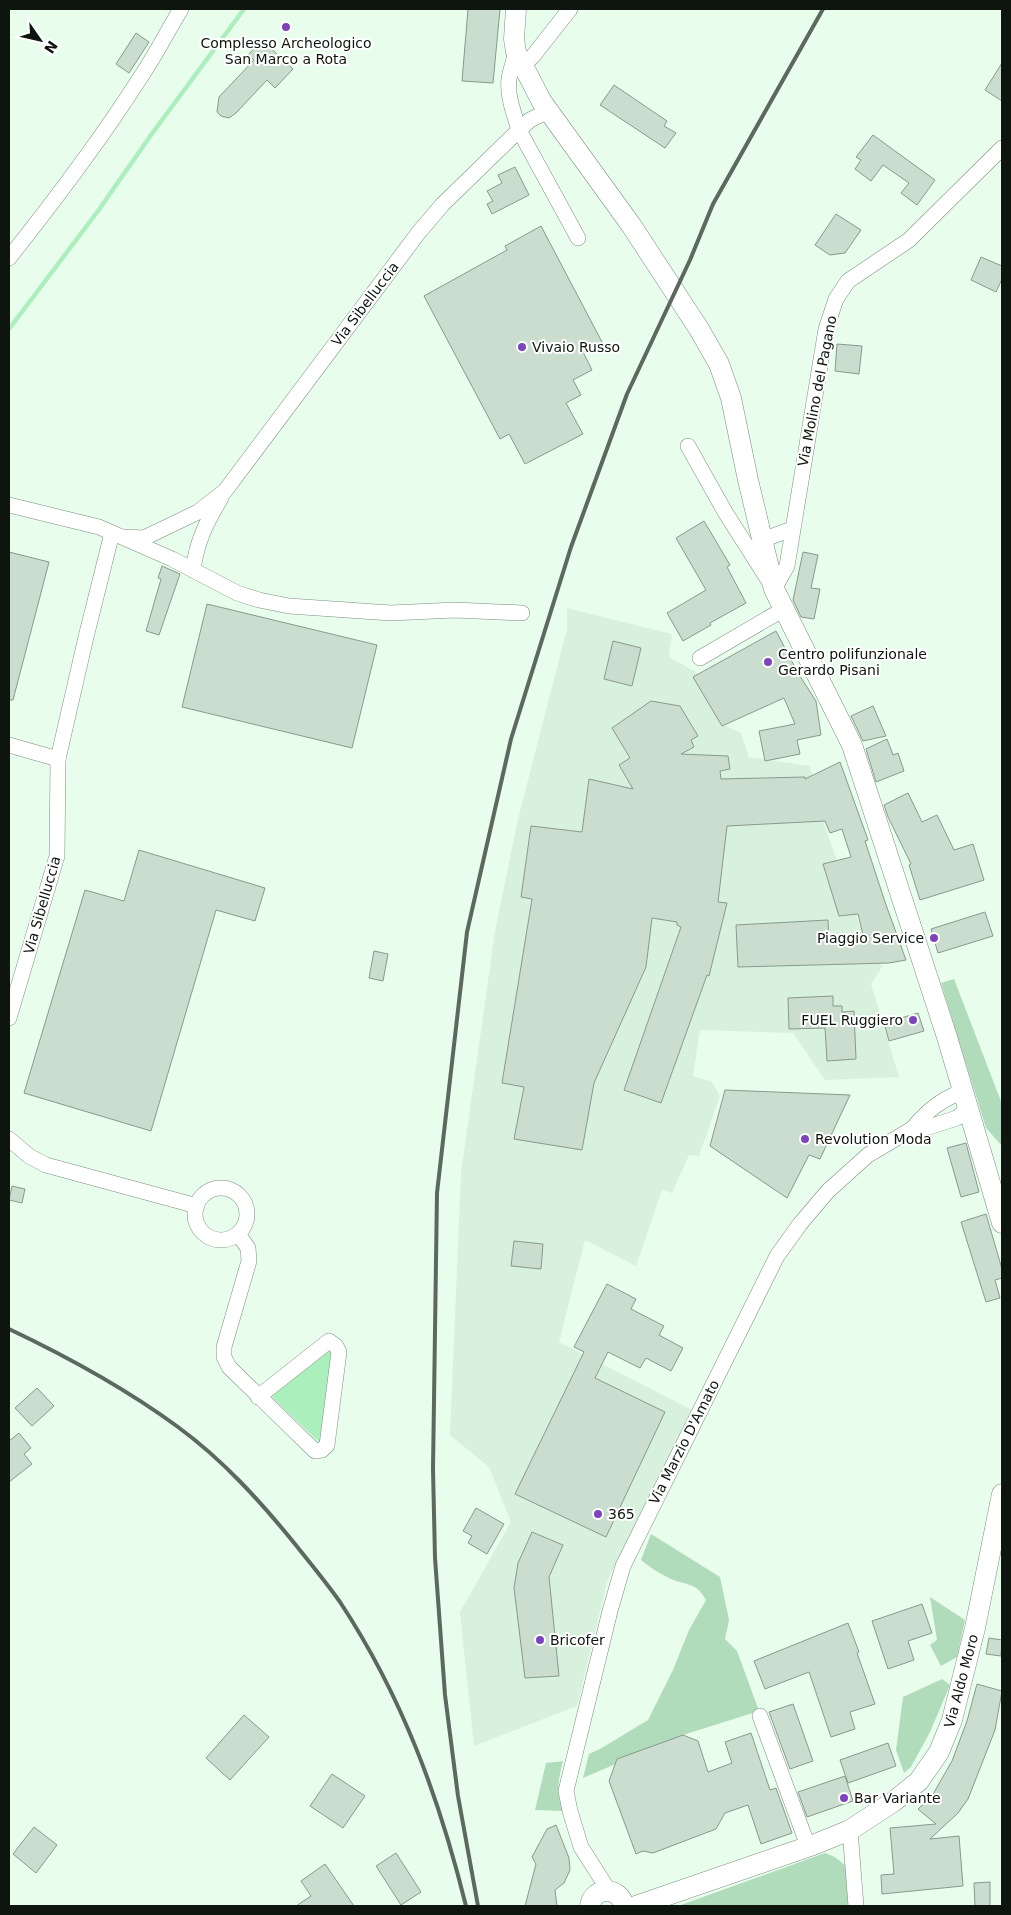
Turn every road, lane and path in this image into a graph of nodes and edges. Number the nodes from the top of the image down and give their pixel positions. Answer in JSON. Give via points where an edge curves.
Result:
{"nodes":[{"id":1,"x":181,"y":9,"type":"edge"},
{"id":2,"x":516,"y":9,"type":"edge"},
{"id":3,"x":570,"y":9,"type":"edge"},
{"id":4,"x":519,"y":59,"type":"junction"},
{"id":5,"x":548,"y":111,"type":"junction"},
{"id":6,"x":519,"y":130,"type":"junction"},
{"id":7,"x":1002,"y":148,"type":"edge"},
{"id":8,"x":578,"y":238,"type":"dead end"},
{"id":9,"x":9,"y":258,"type":"edge"},
{"id":10,"x":688,"y":446,"type":"dead end"},
{"id":11,"x":225,"y":491,"type":"junction"},
{"id":12,"x":9,"y":505,"type":"edge"},
{"id":13,"x":792,"y":529,"type":"junction"},
{"id":14,"x":117,"y":535,"type":"junction"},
{"id":15,"x":762,"y":540,"type":"junction"},
{"id":16,"x":193,"y":570,"type":"junction"},
{"id":17,"x":774,"y":589,"type":"junction"},
{"id":18,"x":784,"y":609,"type":"junction"},
{"id":19,"x":522,"y":613,"type":"dead end"},
{"id":20,"x":700,"y":658,"type":"dead end"},
{"id":21,"x":9,"y":745,"type":"edge"},
{"id":22,"x":58,"y":759,"type":"junction"},
{"id":23,"x":9,"y":1018,"type":"edge"},
{"id":24,"x":965,"y":1100,"type":"junction"},
{"id":25,"x":912,"y":1129,"type":"junction"},
{"id":26,"x":9,"y":1139,"type":"edge"},
{"id":27,"x":197,"y":1206,"type":"junction"},
{"id":28,"x":1002,"y":1223,"type":"edge"},
{"id":29,"x":238,"y":1234,"type":"junction"},
{"id":30,"x":258,"y":1397,"type":"junction"},
{"id":31,"x":1002,"y":1494,"type":"edge"},
{"id":32,"x":760,"y":1716,"type":"dead end"},
{"id":33,"x":850,"y":1830,"type":"junction"},
{"id":34,"x":808,"y":1846,"type":"junction"},
{"id":35,"x":608,"y":1898,"type":"edge"},
{"id":36,"x":645,"y":1902,"type":"edge"},
{"id":37,"x":856,"y":1906,"type":"edge"}],
"edges":[{"from":1,"to":9,"type":"street","via":[[103,133]]},
{"from":2,"to":4,"type":"main road","via":[[514,39]]},
{"from":3,"to":4,"type":"street","via":[[533,56]]},
{"from":4,"to":5,"type":"main road"},
{"from":4,"to":6,"type":"street","via":[[509,79],[510,104]]},
{"from":5,"to":6,"type":"street","name":"Via Sibelluccia"},
{"from":5,"to":15,"type":"main road","via":[[631,225],[719,364],[731,398]]},
{"from":6,"to":8,"type":"street"},
{"from":6,"to":11,"type":"street","name":"Via Sibelluccia","via":[[419,232]]},
{"from":7,"to":13,"type":"street","name":"Via Molino del Pagano","via":[[909,240],[848,281],[836,299],[826,329]]},
{"from":10,"to":17,"type":"street"},
{"from":11,"to":14,"type":"street","name":"Via Sibelluccia","via":[[198,512],[144,538]]},
{"from":11,"to":16,"type":"street","name":"Via Sibelluccia","via":[[203,530],[195,551]]},
{"from":12,"to":14,"type":"street","name":"Via Sibelluccia"},
{"from":13,"to":15,"type":"street"},
{"from":13,"to":17,"type":"street","name":"Via Molino del Pagano","via":[[786,566]]},
{"from":14,"to":16,"type":"street","name":"Via Sibelluccia"},
{"from":14,"to":22,"type":"street","name":"Via Sibelluccia","via":[[86,637]]},
{"from":15,"to":17,"type":"main road"},
{"from":16,"to":19,"type":"street","name":"Via Sibelluccia","via":[[237,593],[290,606],[391,613],[455,610]]},
{"from":17,"to":18,"type":"main road"},
{"from":18,"to":20,"type":"street"},
{"from":18,"to":24,"type":"main road","via":[[852,745]]},
{"from":21,"to":22,"type":"street"},
{"from":22,"to":23,"type":"street","name":"Via Sibelluccia","via":[[57,856]]},
{"from":24,"to":25,"type":"street","via":[[949,1097],[926,1111]]},
{"from":24,"to":25,"type":"street","name":"Via Marzio D'Amato","via":[[957,1118]]},
{"from":24,"to":28,"type":"main road"},
{"from":25,"to":35,"type":"street","name":"Via Marzio D'Amato","via":[[868,1155],[828,1192],[777,1256],[623,1566],[566,1791],[581,1847]]},
{"from":26,"to":27,"type":"street","via":[[46,1166]]},
{"from":27,"to":29,"type":"street","via":[[197,1222],[207,1236],[223,1240]]},
{"from":27,"to":29,"type":"street","via":[[201,1198],[215,1189],[232,1191],[239,1196],[247,1211],[244,1227]]},
{"from":29,"to":30,"type":"street","via":[[248,1248],[249,1261],[224,1347],[224,1357],[229,1367]]},
{"from":30,"to":30,"type":"street","via":[[330,1341],[336,1346],[339,1352],[327,1445],[322,1450],[315,1451]]},
{"from":31,"to":33,"type":"main road","name":"Via Aldo Moro","via":[[975,1628],[952,1720],[939,1752],[919,1781]]},
{"from":32,"to":34,"type":"street"},
{"from":33,"to":34,"type":"main road","name":"Via Aldo Moro"},
{"from":33,"to":37,"type":"street"},
{"from":34,"to":36,"type":"main road","name":"Via Aldo Moro"},
{"from":35,"to":36,"type":"main road","name":"Via Aldo Moro"}]}
